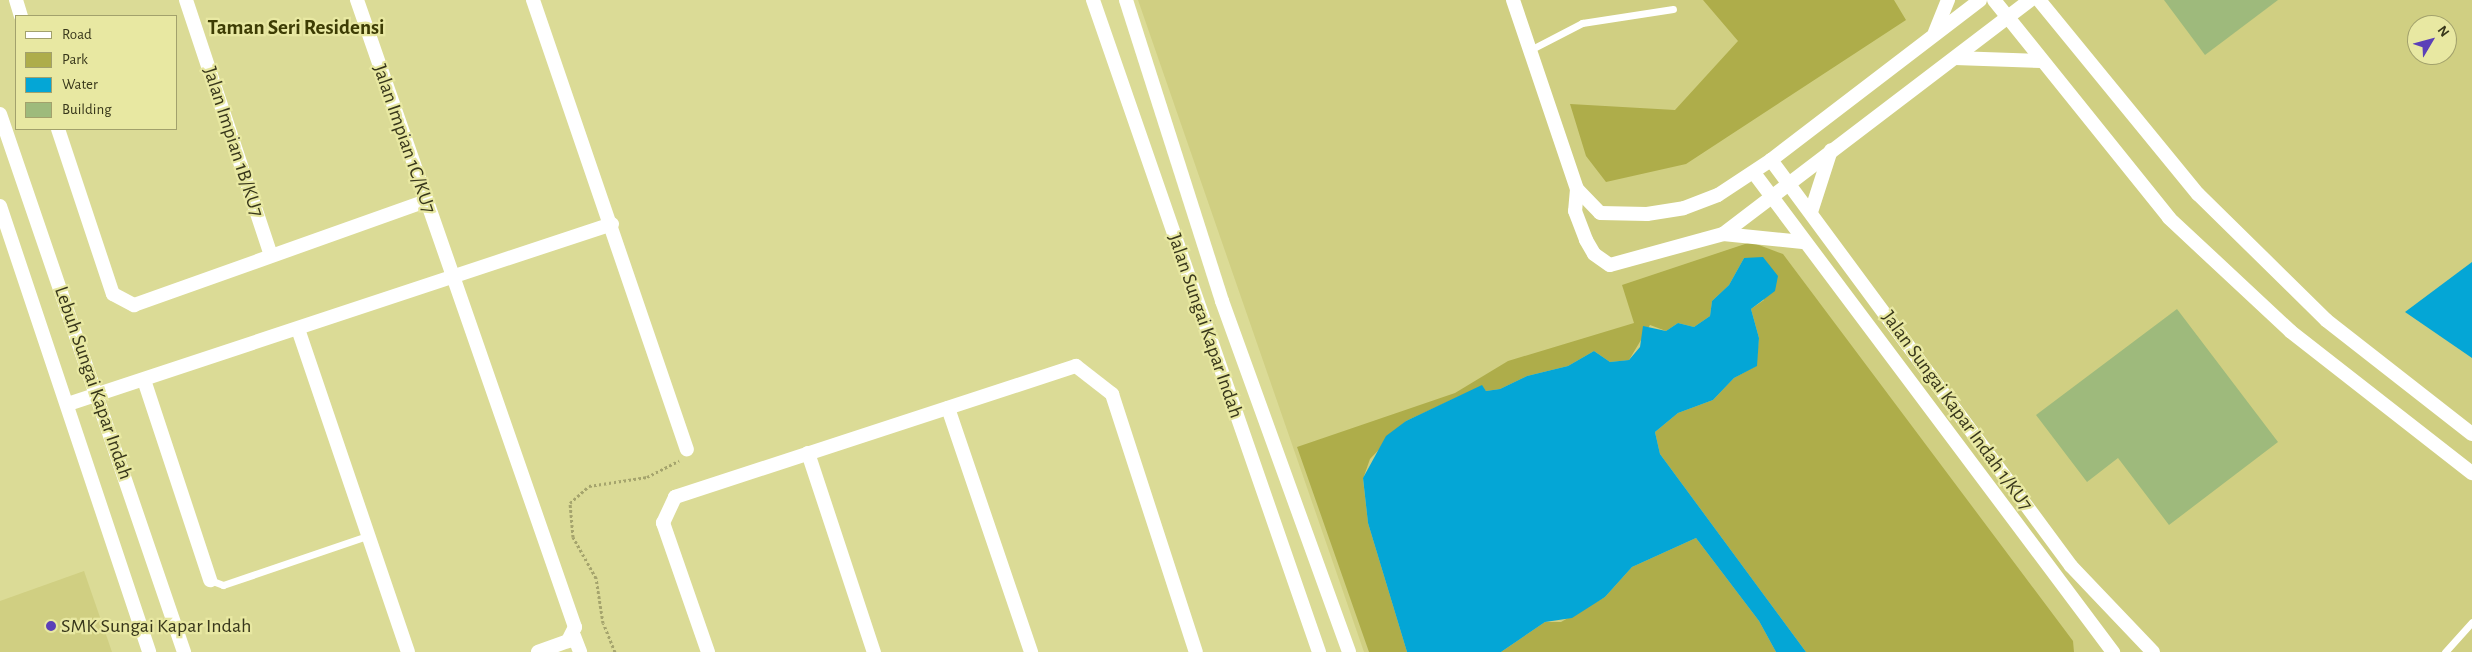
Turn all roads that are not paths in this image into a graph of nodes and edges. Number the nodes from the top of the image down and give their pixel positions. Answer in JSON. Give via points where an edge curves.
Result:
{"nodes":[{"id":1,"x":16,"y":0,"type":"edge"},
{"id":2,"x":186,"y":0,"type":"edge"},
{"id":3,"x":357,"y":0,"type":"edge"},
{"id":4,"x":533,"y":0,"type":"edge"},
{"id":5,"x":1093,"y":0,"type":"edge"},
{"id":6,"x":1126,"y":0,"type":"edge"},
{"id":7,"x":1513,"y":0,"type":"edge"},
{"id":8,"x":1948,"y":0,"type":"edge"},
{"id":9,"x":1980,"y":0,"type":"edge"},
{"id":10,"x":1994,"y":0,"type":"edge"},
{"id":11,"x":2030,"y":0,"type":"edge"},
{"id":12,"x":2039,"y":0,"type":"edge"},
{"id":13,"x":1673,"y":9,"type":"dead end"},
{"id":14,"x":21,"y":15,"type":"edge"},
{"id":15,"x":2007,"y":18,"type":"junction"},
{"id":16,"x":1936,"y":32,"type":"junction"},
{"id":17,"x":1539,"y":44,"type":"junction"},
{"id":18,"x":1954,"y":58,"type":"junction"},
{"id":19,"x":2041,"y":61,"type":"junction"},
{"id":20,"x":0,"y":114,"type":"edge"},
{"id":21,"x":58,"y":130,"type":"edge"},
{"id":22,"x":1832,"y":147,"type":"junction"},
{"id":23,"x":1771,"y":160,"type":"junction"},
{"id":24,"x":1754,"y":173,"type":"junction"},
{"id":25,"x":1789,"y":182,"type":"junction"},
{"id":26,"x":1577,"y":189,"type":"junction"},
{"id":27,"x":1769,"y":196,"type":"junction"},
{"id":28,"x":426,"y":201,"type":"junction"},
{"id":29,"x":0,"y":206,"type":"edge"},
{"id":30,"x":1815,"y":217,"type":"junction"},
{"id":31,"x":612,"y":224,"type":"junction"},
{"id":32,"x":1723,"y":234,"type":"junction"},
{"id":33,"x":1803,"y":242,"type":"junction"},
{"id":34,"x":270,"y":255,"type":"junction"},
{"id":35,"x":451,"y":278,"type":"junction"},
{"id":36,"x":298,"y":329,"type":"junction"},
{"id":37,"x":144,"y":380,"type":"junction"},
{"id":38,"x":98,"y":395,"type":"junction"},
{"id":39,"x":68,"y":404,"type":"junction"},
{"id":40,"x":948,"y":408,"type":"junction"},
{"id":41,"x":2467,"y":430,"type":"edge"},
{"id":42,"x":686,"y":453,"type":"road end"},
{"id":43,"x":808,"y":453,"type":"junction"},
{"id":44,"x":2472,"y":473,"type":"edge"},
{"id":45,"x":367,"y":536,"type":"junction"},
{"id":46,"x":210,"y":580,"type":"joint"},
{"id":47,"x":2472,"y":622,"type":"edge"},
{"id":48,"x":574,"y":636,"type":"junction"},
{"id":49,"x":149,"y":652,"type":"edge"},
{"id":50,"x":184,"y":652,"type":"edge"},
{"id":51,"x":408,"y":652,"type":"edge"},
{"id":52,"x":538,"y":652,"type":"edge"},
{"id":53,"x":580,"y":652,"type":"edge"},
{"id":54,"x":708,"y":652,"type":"edge"},
{"id":55,"x":874,"y":652,"type":"edge"},
{"id":56,"x":1031,"y":652,"type":"edge"},
{"id":57,"x":1196,"y":652,"type":"edge"},
{"id":58,"x":1319,"y":652,"type":"edge"},
{"id":59,"x":1349,"y":652,"type":"edge"},
{"id":60,"x":2113,"y":652,"type":"edge"},
{"id":61,"x":2153,"y":652,"type":"edge"},
{"id":62,"x":2445,"y":652,"type":"edge"}],
"edges":[{"from":1,"to":14,"type":"street"},
{"from":2,"to":34,"type":"street","name":"Jalan Impian 1B/KU7"},
{"from":3,"to":28,"type":"street","name":"Jalan Impian 1C/KU7"},
{"from":4,"to":31,"type":"street"},
{"from":5,"to":58,"type":"street","name":"Jalan Sungai Kapar Indah"},
{"from":6,"to":59,"type":"street","name":"Jalan Sungai Kapar Indah","via":[[1219,292]]},
{"from":7,"to":17,"type":"street"},
{"from":8,"to":16,"type":"street"},
{"from":9,"to":16,"type":"street"},
{"from":10,"to":15,"type":"street"},
{"from":11,"to":15,"type":"street"},
{"from":12,"to":41,"type":"street","via":[[2198,194],[2326,320]]},
{"from":13,"to":17,"type":"lane","via":[[1582,23]]},
{"from":15,"to":18,"type":"street"},
{"from":15,"to":19,"type":"street"},
{"from":16,"to":23,"type":"street"},
{"from":17,"to":26,"type":"street"},
{"from":18,"to":19,"type":"street"},
{"from":18,"to":22,"type":"street"},
{"from":19,"to":44,"type":"street","via":[[2169,218],[2290,330],[2441,452]]},
{"from":20,"to":38,"type":"street","name":"Lebuh Sungai Kapar Indah"},
{"from":21,"to":34,"type":"street","via":[[113,294],[121,302],[134,305]]},
{"from":22,"to":25,"type":"street"},
{"from":22,"to":30,"type":"street"},
{"from":23,"to":24,"type":"street"},
{"from":23,"to":25,"type":"street","name":"Jalan Sungai Kapar Indah 1/KU7"},
{"from":24,"to":26,"type":"street","via":[[1684,208],[1647,214],[1600,213]]},
{"from":24,"to":27,"type":"street","name":"Jalan Sungai Kapar Indah 1/KU7"},
{"from":25,"to":27,"type":"street"},
{"from":25,"to":30,"type":"street","name":"Jalan Sungai Kapar Indah 1/KU7"},
{"from":26,"to":32,"type":"street","via":[[1575,211],[1586,240],[1594,254],[1610,265]]},
{"from":27,"to":32,"type":"street"},
{"from":27,"to":33,"type":"street","name":"Jalan Sungai Kapar Indah 1/KU7"},
{"from":28,"to":34,"type":"street"},
{"from":28,"to":35,"type":"street","name":"Jalan Impian 1C/KU7"},
{"from":29,"to":39,"type":"street","name":"Lebuh Sungai Kapar Indah"},
{"from":30,"to":61,"type":"street","name":"Jalan Sungai Kapar Indah 1/KU7","via":[[2071,566]]},
{"from":31,"to":35,"type":"street"},
{"from":31,"to":42,"type":"street"},
{"from":32,"to":33,"type":"street"},
{"from":33,"to":60,"type":"street","name":"Jalan Sungai Kapar Indah 1/KU7"},
{"from":35,"to":36,"type":"street"},
{"from":35,"to":48,"type":"street","name":"Jalan Impian 1C/KU7","via":[[575,627]]},
{"from":36,"to":37,"type":"street"},
{"from":36,"to":45,"type":"street"},
{"from":37,"to":38,"type":"street"},
{"from":37,"to":46,"type":"street"},
{"from":38,"to":39,"type":"street"},
{"from":38,"to":50,"type":"street","name":"Lebuh Sungai Kapar Indah"},
{"from":39,"to":49,"type":"street","name":"Lebuh Sungai Kapar Indah"},
{"from":40,"to":43,"type":"street"},
{"from":40,"to":56,"type":"street"},
{"from":40,"to":57,"type":"street","via":[[1076,366],[1095,377],[1112,394]]},
{"from":43,"to":54,"type":"street","via":[[675,497],[666,508],[663,523]]},
{"from":43,"to":55,"type":"street"},
{"from":45,"to":46,"type":"lane","via":[[223,585]]},
{"from":45,"to":51,"type":"street"},
{"from":47,"to":62,"type":"lane"},
{"from":48,"to":52,"type":"street"},
{"from":48,"to":53,"type":"street","name":"Jalan Impian 1C/KU7"}]}
